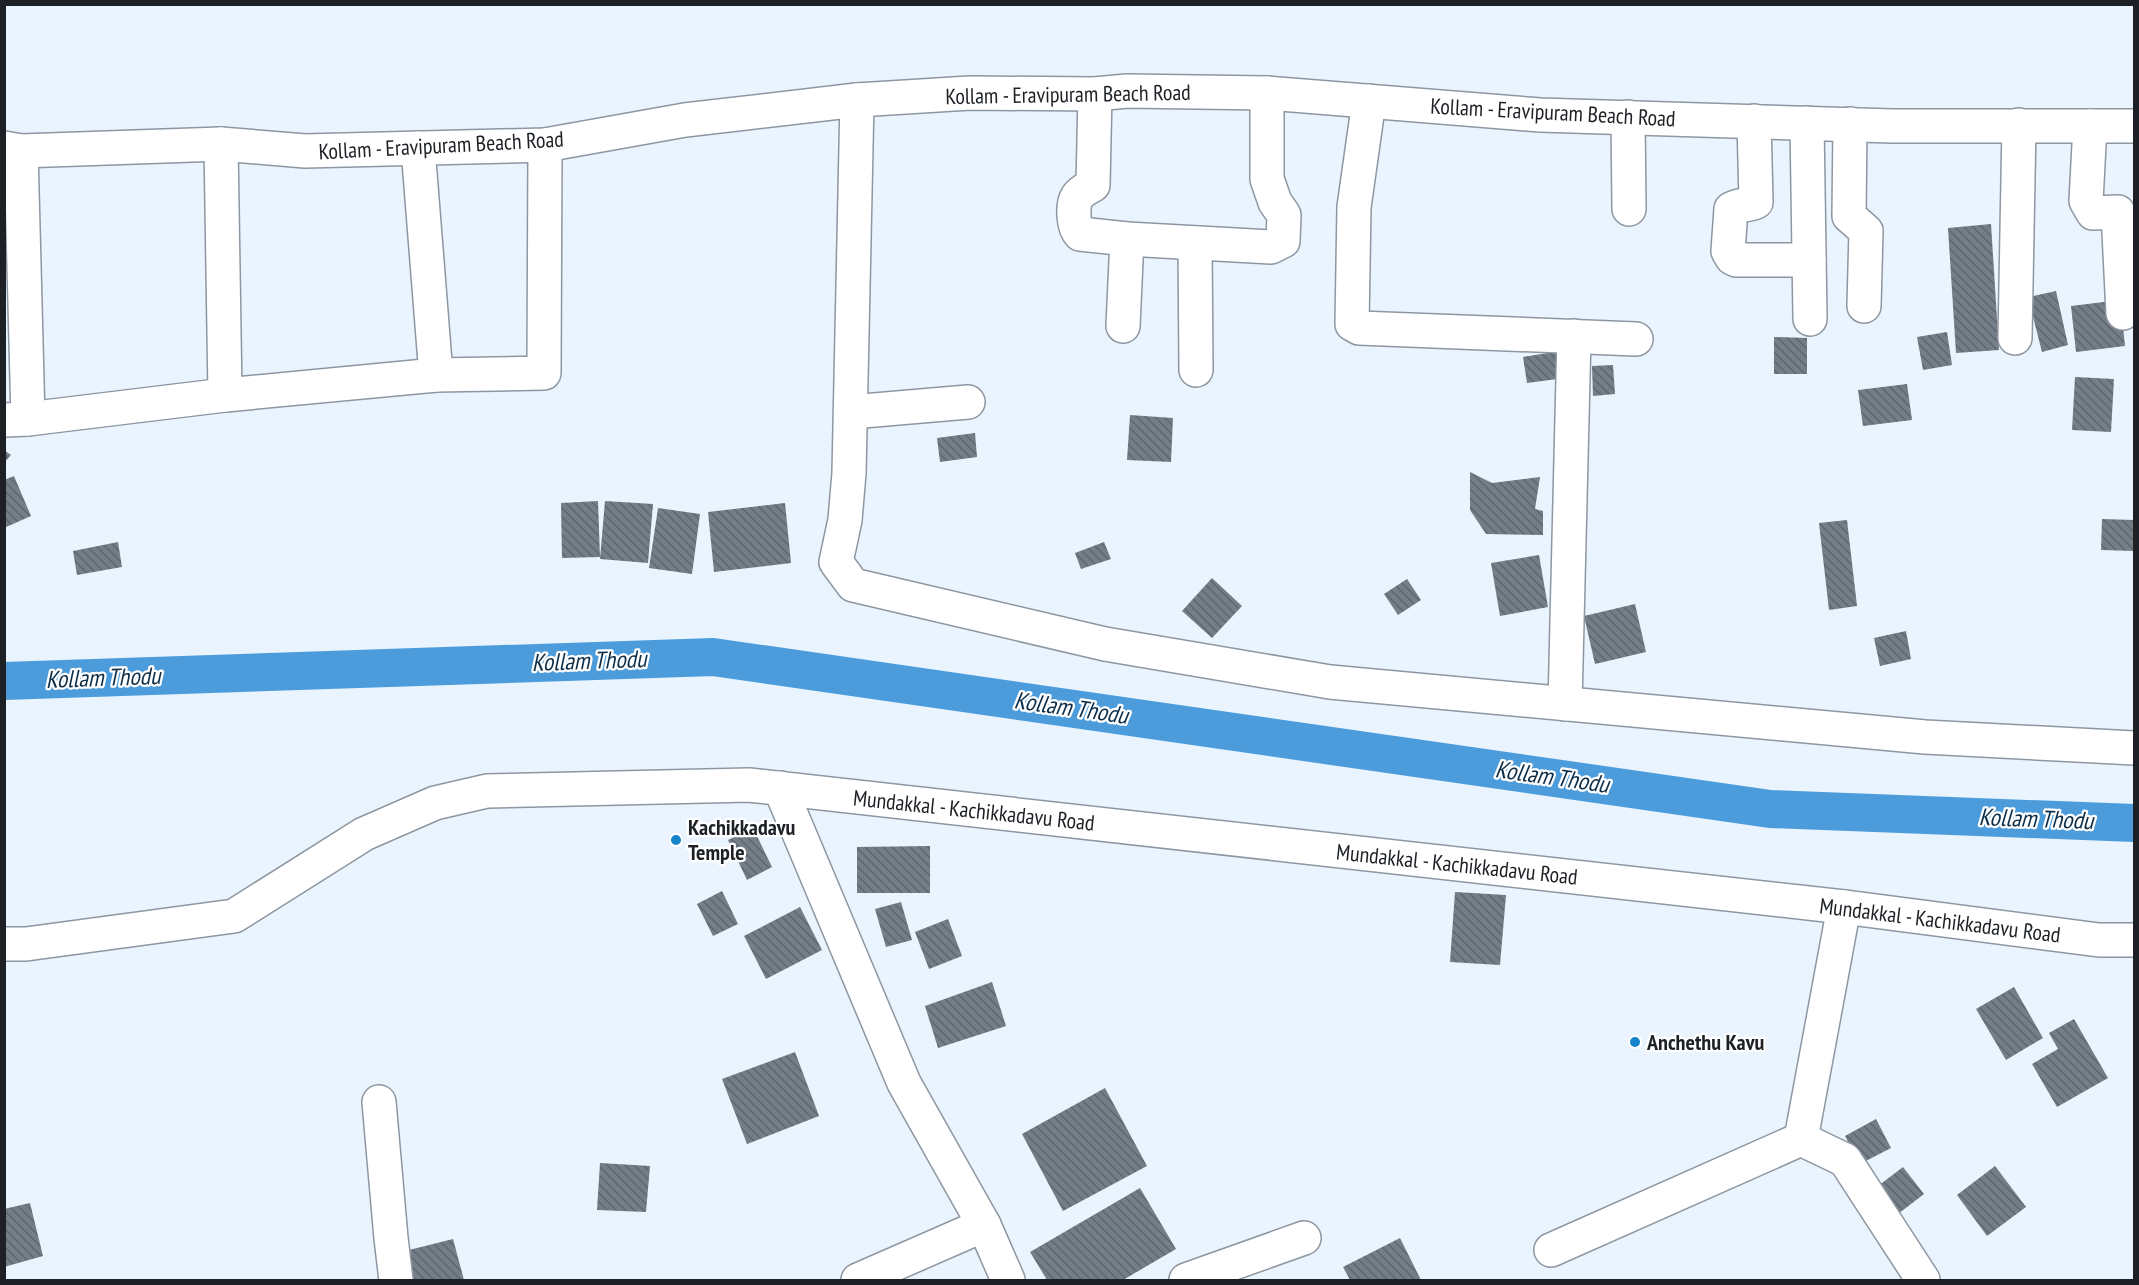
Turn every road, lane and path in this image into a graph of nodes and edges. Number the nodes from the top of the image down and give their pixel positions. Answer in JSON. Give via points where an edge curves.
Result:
{"nodes":[{"id":1,"x":1267,"y":93,"type":"junction"},
{"id":2,"x":1095,"y":94,"type":"junction"},
{"id":3,"x":857,"y":100,"type":"junction"},
{"id":4,"x":1369,"y":101,"type":"junction"},
{"id":5,"x":1628,"y":117,"type":"junction"},
{"id":6,"x":1754,"y":121,"type":"junction"},
{"id":7,"x":1808,"y":123,"type":"junction"},
{"id":8,"x":1850,"y":124,"type":"junction"},
{"id":9,"x":2019,"y":125,"type":"junction"},
{"id":10,"x":2090,"y":126,"type":"junction"},
{"id":11,"x":2134,"y":126,"type":"edge"},
{"id":12,"x":221,"y":144,"type":"junction"},
{"id":13,"x":545,"y":145,"type":"junction"},
{"id":14,"x":418,"y":148,"type":"junction"},
{"id":15,"x":13,"y":149,"type":"edge"},
{"id":16,"x":1629,"y":209,"type":"dead end"},
{"id":17,"x":1127,"y":239,"type":"junction"},
{"id":18,"x":1195,"y":243,"type":"junction"},
{"id":19,"x":1809,"y":260,"type":"junction"},
{"id":20,"x":1864,"y":306,"type":"dead end"},
{"id":21,"x":2123,"y":313,"type":"dead end"},
{"id":22,"x":1810,"y":319,"type":"dead end"},
{"id":23,"x":1123,"y":326,"type":"dead end"},
{"id":24,"x":1574,"y":336,"type":"junction"},
{"id":25,"x":2015,"y":338,"type":"dead end"},
{"id":26,"x":1636,"y":339,"type":"dead end"},
{"id":27,"x":1196,"y":370,"type":"dead end"},
{"id":28,"x":436,"y":375,"type":"junction"},
{"id":29,"x":225,"y":395,"type":"junction"},
{"id":30,"x":968,"y":402,"type":"dead end"},
{"id":31,"x":851,"y":412,"type":"junction"},
{"id":32,"x":16,"y":419,"type":"edge"},
{"id":33,"x":1565,"y":704,"type":"junction"},
{"id":34,"x":2134,"y":748,"type":"edge"},
{"id":35,"x":780,"y":788,"type":"junction"},
{"id":36,"x":1844,"y":907,"type":"junction"},
{"id":37,"x":2134,"y":940,"type":"edge"},
{"id":38,"x":4,"y":944,"type":"edge"},
{"id":39,"x":380,"y":1102,"type":"dead end"},
{"id":40,"x":1801,"y":1139,"type":"junction"},
{"id":41,"x":984,"y":1225,"type":"junction"},
{"id":42,"x":1304,"y":1238,"type":"dead end"},
{"id":43,"x":1551,"y":1250,"type":"dead end"},
{"id":44,"x":396,"y":1281,"type":"edge"},
{"id":45,"x":858,"y":1281,"type":"edge"},
{"id":46,"x":1008,"y":1281,"type":"edge"},
{"id":47,"x":1186,"y":1281,"type":"edge"},
{"id":48,"x":1923,"y":1281,"type":"edge"}],
"edges":[{"from":1,"to":2,"type":"street","name":"Kollam - Eravipuram Beach Road"},
{"from":1,"to":4,"type":"street","name":"Kollam - Eravipuram Beach Road"},
{"from":1,"to":18,"type":"street","via":[[1267,179],[1284,215],[1283,242],[1271,247]]},
{"from":2,"to":3,"type":"street","name":"Kollam - Eravipuram Beach Road","via":[[970,93]]},
{"from":2,"to":17,"type":"street","via":[[1093,185],[1077,197],[1076,229],[1080,234]]},
{"from":3,"to":13,"type":"street","name":"Kollam - Eravipuram Beach Road","via":[[685,120]]},
{"from":3,"to":31,"type":"street"},
{"from":4,"to":5,"type":"street","name":"Kollam - Eravipuram Beach Road","via":[[1540,115]]},
{"from":4,"to":24,"type":"street","via":[[1354,207],[1352,324],[1359,328]]},
{"from":5,"to":6,"type":"street","name":"Kollam - Eravipuram Beach Road"},
{"from":5,"to":16,"type":"street"},
{"from":6,"to":7,"type":"street","name":"Kollam - Eravipuram Beach Road"},
{"from":6,"to":19,"type":"street","via":[[1756,202],[1731,209],[1728,251],[1736,260]]},
{"from":7,"to":8,"type":"street","name":"Kollam - Eravipuram Beach Road"},
{"from":7,"to":19,"type":"street"},
{"from":8,"to":9,"type":"street","name":"Kollam - Eravipuram Beach Road"},
{"from":8,"to":20,"type":"street","via":[[1849,216],[1866,231]]},
{"from":9,"to":10,"type":"street","name":"Kollam - Eravipuram Beach Road"},
{"from":9,"to":25,"type":"street"},
{"from":10,"to":11,"type":"street","name":"Kollam - Eravipuram Beach Road"},
{"from":10,"to":21,"type":"street","via":[[2086,201],[2094,213],[2118,212]]},
{"from":12,"to":14,"type":"street","name":"Kollam - Eravipuram Beach Road","via":[[305,151]]},
{"from":12,"to":15,"type":"street","name":"Kollam - Eravipuram Beach Road"},
{"from":12,"to":29,"type":"street"},
{"from":13,"to":14,"type":"street","name":"Kollam - Eravipuram Beach Road"},
{"from":13,"to":28,"type":"street","via":[[544,373]]},
{"from":14,"to":28,"type":"street"},
{"from":15,"to":32,"type":"street"},
{"from":17,"to":18,"type":"street"},
{"from":17,"to":23,"type":"street"},
{"from":18,"to":27,"type":"street"},
{"from":19,"to":22,"type":"street"},
{"from":24,"to":26,"type":"street"},
{"from":24,"to":33,"type":"street"},
{"from":28,"to":29,"type":"street"},
{"from":29,"to":32,"type":"street"},
{"from":30,"to":31,"type":"street"},
{"from":31,"to":33,"type":"street","via":[[845,520],[836,562],[853,585],[1105,644],[1319,680]]},
{"from":33,"to":34,"type":"street","via":[[1925,737]]},
{"from":35,"to":36,"type":"street","name":"Mundakkal - Kachikkadavu Road"},
{"from":35,"to":38,"type":"street","name":"Mundakkal - Kachikkadavu Road","via":[[749,785],[487,790],[435,803],[364,834],[234,916]]},
{"from":35,"to":41,"type":"street","via":[[904,1083]]},
{"from":36,"to":37,"type":"street","name":"Mundakkal - Kachikkadavu Road","via":[[2099,940]]},
{"from":36,"to":40,"type":"street"},
{"from":39,"to":44,"type":"street"},
{"from":40,"to":43,"type":"street"},
{"from":40,"to":48,"type":"street","via":[[1845,1160]]},
{"from":41,"to":45,"type":"street"},
{"from":41,"to":46,"type":"street"},
{"from":42,"to":47,"type":"street"}]}
